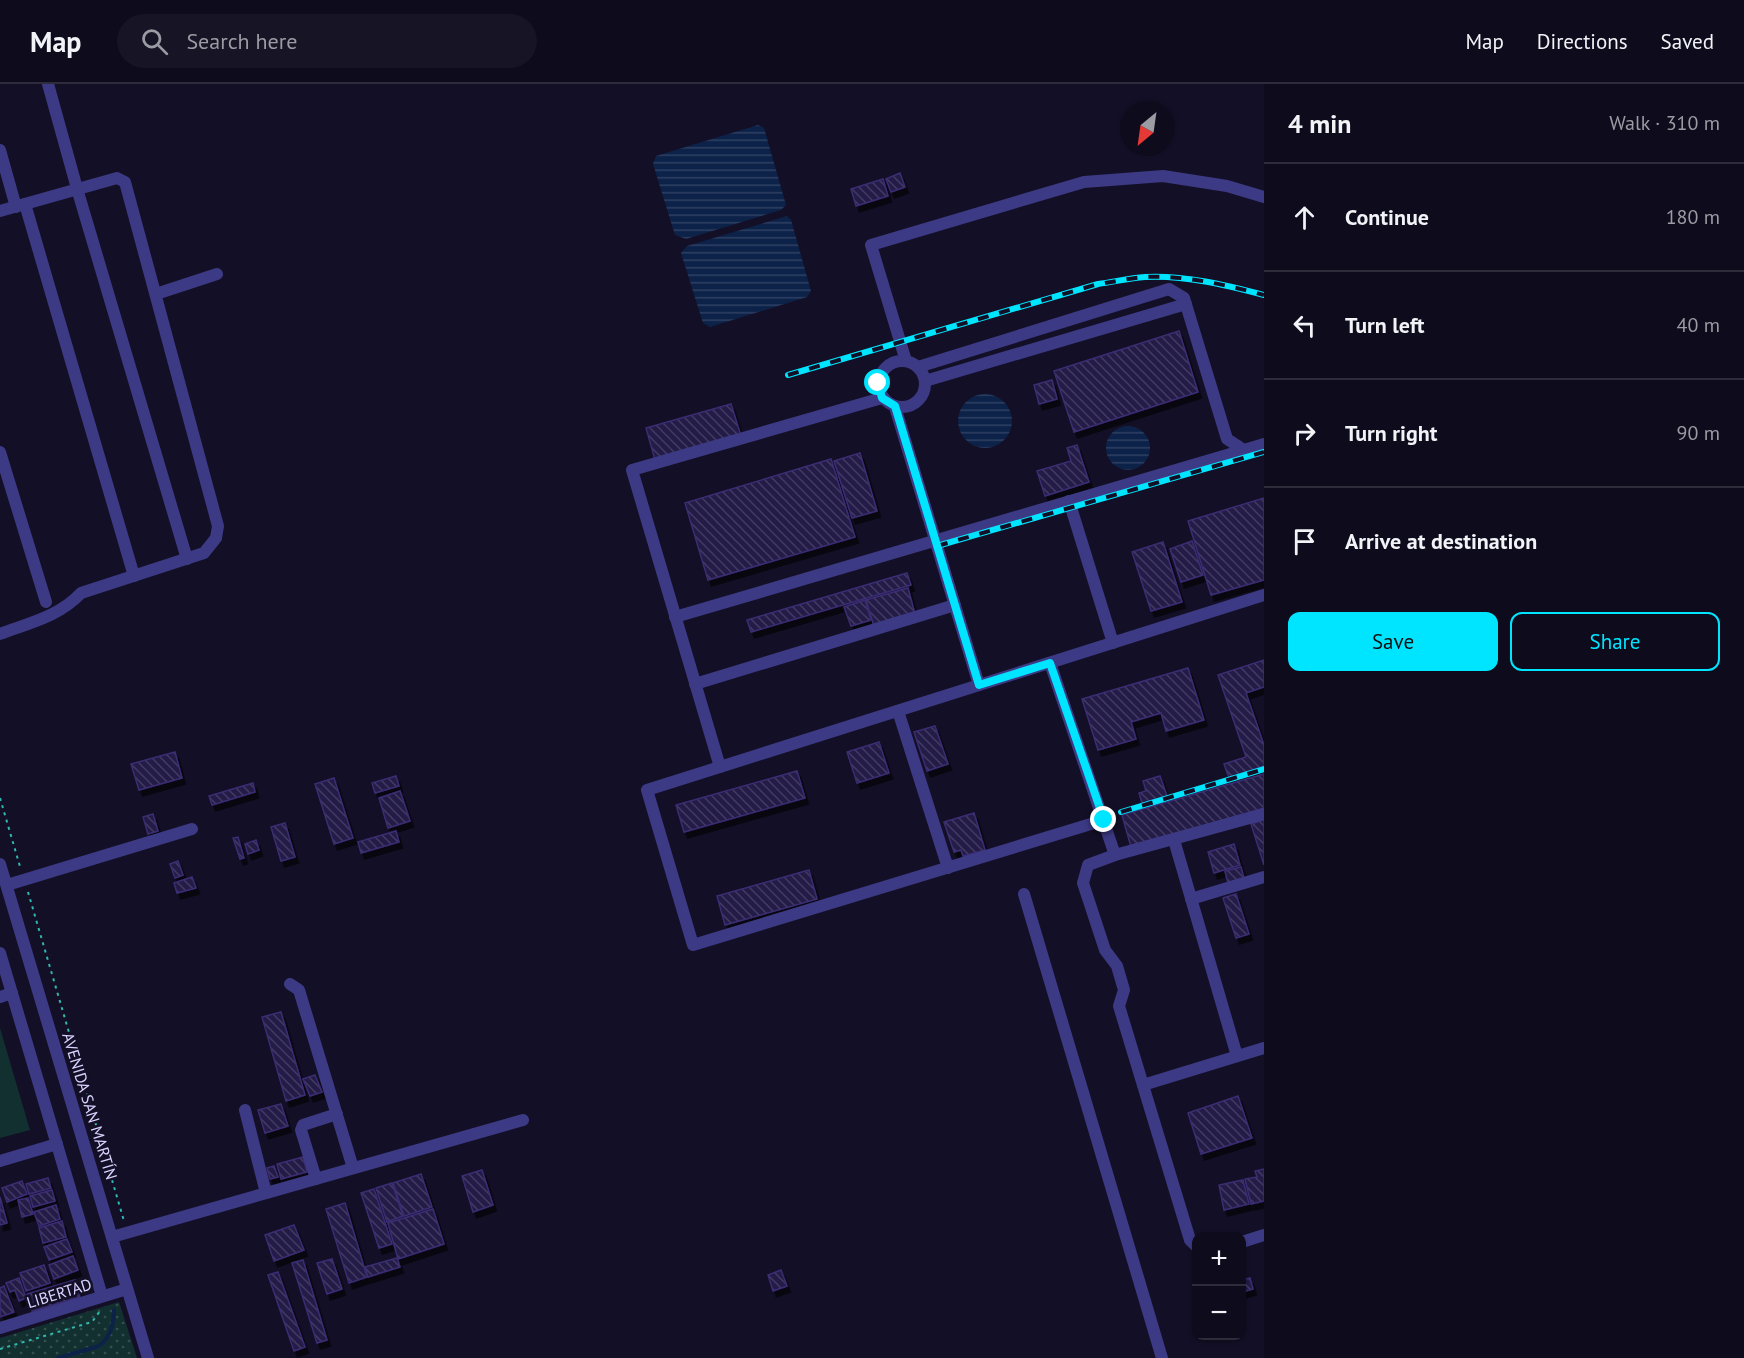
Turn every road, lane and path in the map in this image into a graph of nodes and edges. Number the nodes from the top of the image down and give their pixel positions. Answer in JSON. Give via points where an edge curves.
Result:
{"nodes":[{"id":1,"x":48,"y":84,"type":"edge"},
{"id":2,"x":0,"y":150,"type":"edge"},
{"id":3,"x":77,"y":189,"type":"junction"},
{"id":4,"x":1264,"y":197,"type":"edge"},
{"id":5,"x":20,"y":206,"type":"junction"},
{"id":6,"x":0,"y":211,"type":"edge"},
{"id":7,"x":217,"y":274,"type":"dead end"},
{"id":8,"x":156,"y":294,"type":"junction"},
{"id":9,"x":1186,"y":304,"type":"junction"},
{"id":10,"x":906,"y":361,"type":"junction"},
{"id":11,"x":918,"y":367,"type":"junction"},
{"id":12,"x":925,"y":381,"type":"junction"},
{"id":13,"x":882,"y":398,"type":"junction"},
{"id":14,"x":895,"y":406,"type":"junction"},
{"id":15,"x":1264,"y":444,"type":"edge"},
{"id":16,"x":1244,"y":450,"type":"junction"},
{"id":17,"x":0,"y":452,"type":"edge"},
{"id":18,"x":1069,"y":501,"type":"junction"},
{"id":19,"x":935,"y":540,"type":"junction"},
{"id":20,"x":187,"y":559,"type":"junction"},
{"id":21,"x":134,"y":576,"type":"junction"},
{"id":22,"x":1264,"y":595,"type":"edge"},
{"id":23,"x":46,"y":602,"type":"dead end"},
{"id":24,"x":955,"y":605,"type":"junction"},
{"id":25,"x":675,"y":616,"type":"junction"},
{"id":26,"x":0,"y":634,"type":"edge"},
{"id":27,"x":1113,"y":643,"type":"junction"},
{"id":28,"x":1050,"y":663,"type":"junction"},
{"id":29,"x":695,"y":684,"type":"junction"},
{"id":30,"x":979,"y":685,"type":"junction"},
{"id":31,"x":898,"y":711,"type":"junction"},
{"id":32,"x":720,"y":767,"type":"junction"},
{"id":33,"x":0,"y":798,"type":"edge"},
{"id":34,"x":1264,"y":813,"type":"edge"},
{"id":35,"x":1104,"y":820,"type":"junction"},
{"id":36,"x":192,"y":828,"type":"dead end"},
{"id":37,"x":1174,"y":840,"type":"junction"},
{"id":38,"x":1115,"y":855,"type":"junction"},
{"id":39,"x":0,"y":864,"type":"edge"},
{"id":40,"x":948,"y":868,"type":"junction"},
{"id":41,"x":1264,"y":877,"type":"edge"},
{"id":42,"x":24,"y":879,"type":"junction"},
{"id":43,"x":7,"y":885,"type":"junction"},
{"id":44,"x":1024,"y":894,"type":"dead end"},
{"id":45,"x":1191,"y":899,"type":"junction"},
{"id":46,"x":0,"y":953,"type":"edge"},
{"id":47,"x":290,"y":984,"type":"dead end"},
{"id":48,"x":6,"y":995,"type":"edge"},
{"id":49,"x":1264,"y":1048,"type":"edge"},
{"id":50,"x":1237,"y":1056,"type":"junction"},
{"id":51,"x":1143,"y":1085,"type":"junction"},
{"id":52,"x":244,"y":1110,"type":"dead end"},
{"id":53,"x":337,"y":1114,"type":"junction"},
{"id":54,"x":523,"y":1120,"type":"dead end"},
{"id":55,"x":57,"y":1144,"type":"junction"},
{"id":56,"x":0,"y":1161,"type":"edge"},
{"id":57,"x":353,"y":1168,"type":"junction"},
{"id":58,"x":316,"y":1179,"type":"junction"},
{"id":59,"x":266,"y":1193,"type":"junction"},
{"id":60,"x":127,"y":1233,"type":"junction"},
{"id":61,"x":1264,"y":1235,"type":"edge"},
{"id":62,"x":112,"y":1237,"type":"junction"},
{"id":63,"x":1246,"y":1241,"type":"edge"},
{"id":64,"x":1192,"y":1242,"type":"edge"},
{"id":65,"x":127,"y":1289,"type":"junction"},
{"id":66,"x":103,"y":1301,"type":"junction"},
{"id":67,"x":0,"y":1328,"type":"edge"},
{"id":68,"x":0,"y":1349,"type":"edge"},
{"id":69,"x":147,"y":1358,"type":"edge"},
{"id":70,"x":1162,"y":1358,"type":"edge"}],
"edges":[{"from":1,"to":3,"type":"street"},
{"from":2,"to":5,"type":"street"},
{"from":3,"to":5,"type":"street"},
{"from":3,"to":8,"type":"street","via":[[117,178],[125,182]]},
{"from":3,"to":20,"type":"street"},
{"from":4,"to":10,"type":"street","via":[[1227,186],[1163,176],[1084,182],[871,245]]},
{"from":5,"to":6,"type":"street"},
{"from":5,"to":21,"type":"street"},
{"from":7,"to":8,"type":"street"},
{"from":8,"to":20,"type":"street","via":[[218,526],[209,548]]},
{"from":9,"to":11,"type":"street","via":[[1184,298],[1169,289]]},
{"from":9,"to":12,"type":"street"},
{"from":9,"to":16,"type":"street","via":[[1227,439]]},
{"from":10,"to":11,"type":"street"},
{"from":10,"to":13,"type":"street","via":[[896,361],[883,369],[878,383]]},
{"from":11,"to":12,"type":"street"},
{"from":12,"to":14,"type":"street","via":[[917,402],[903,408]]},
{"from":13,"to":14,"type":"street"},
{"from":13,"to":25,"type":"street","via":[[632,470]]},
{"from":14,"to":19,"type":"street"},
{"from":15,"to":16,"type":"street"},
{"from":16,"to":18,"type":"street"},
{"from":17,"to":23,"type":"street"},
{"from":18,"to":19,"type":"street"},
{"from":18,"to":27,"type":"street"},
{"from":19,"to":24,"type":"street"},
{"from":19,"to":25,"type":"street"},
{"from":20,"to":21,"type":"street"},
{"from":21,"to":26,"type":"street","via":[[81,593],[57,613]]},
{"from":22,"to":27,"type":"street"},
{"from":24,"to":29,"type":"street"},
{"from":24,"to":30,"type":"street"},
{"from":25,"to":29,"type":"street"},
{"from":27,"to":28,"type":"street"},
{"from":28,"to":30,"type":"street"},
{"from":28,"to":35,"type":"street"},
{"from":29,"to":32,"type":"street"},
{"from":30,"to":31,"type":"street"},
{"from":31,"to":32,"type":"street"},
{"from":31,"to":40,"type":"street"},
{"from":32,"to":40,"type":"street","via":[[647,790],[693,945]]},
{"from":33,"to":42,"type":"path"},
{"from":34,"to":37,"type":"street"},
{"from":35,"to":38,"type":"street"},
{"from":35,"to":40,"type":"street"},
{"from":36,"to":42,"type":"street"},
{"from":37,"to":38,"type":"street"},
{"from":37,"to":45,"type":"street"},
{"from":38,"to":51,"type":"street","via":[[1088,865],[1083,883],[1105,950],[1117,966],[1124,990],[1119,1006]]},
{"from":39,"to":43,"type":"street","name":"AVENIDA SAN MARTÍN"},
{"from":41,"to":45,"type":"street"},
{"from":42,"to":43,"type":"street"},
{"from":42,"to":60,"type":"path"},
{"from":43,"to":62,"type":"street","name":"AVENIDA SAN MARTÍN"},
{"from":44,"to":70,"type":"street"},
{"from":45,"to":50,"type":"street"},
{"from":46,"to":48,"type":"street"},
{"from":47,"to":53,"type":"street","via":[[299,990]]},
{"from":48,"to":55,"type":"street"},
{"from":49,"to":50,"type":"street"},
{"from":50,"to":51,"type":"street"},
{"from":51,"to":64,"type":"street"},
{"from":52,"to":59,"type":"street"},
{"from":53,"to":57,"type":"street"},
{"from":53,"to":58,"type":"street","via":[[303,1125],[301,1130]]},
{"from":54,"to":57,"type":"street"},
{"from":55,"to":56,"type":"street"},
{"from":55,"to":66,"type":"street"},
{"from":57,"to":58,"type":"street"},
{"from":58,"to":59,"type":"street"},
{"from":59,"to":60,"type":"street"},
{"from":60,"to":62,"type":"street"},
{"from":61,"to":63,"type":"street"},
{"from":62,"to":65,"type":"street","name":"AVENIDA SAN MARTÍN"},
{"from":65,"to":66,"type":"street","name":"LIBERTAD"},
{"from":65,"to":69,"type":"street","name":"AVENIDA SAN MARTÍN"},
{"from":66,"to":67,"type":"street","name":"LIBERTAD"},
{"from":66,"to":68,"type":"path","via":[[92,1322]]}]}
